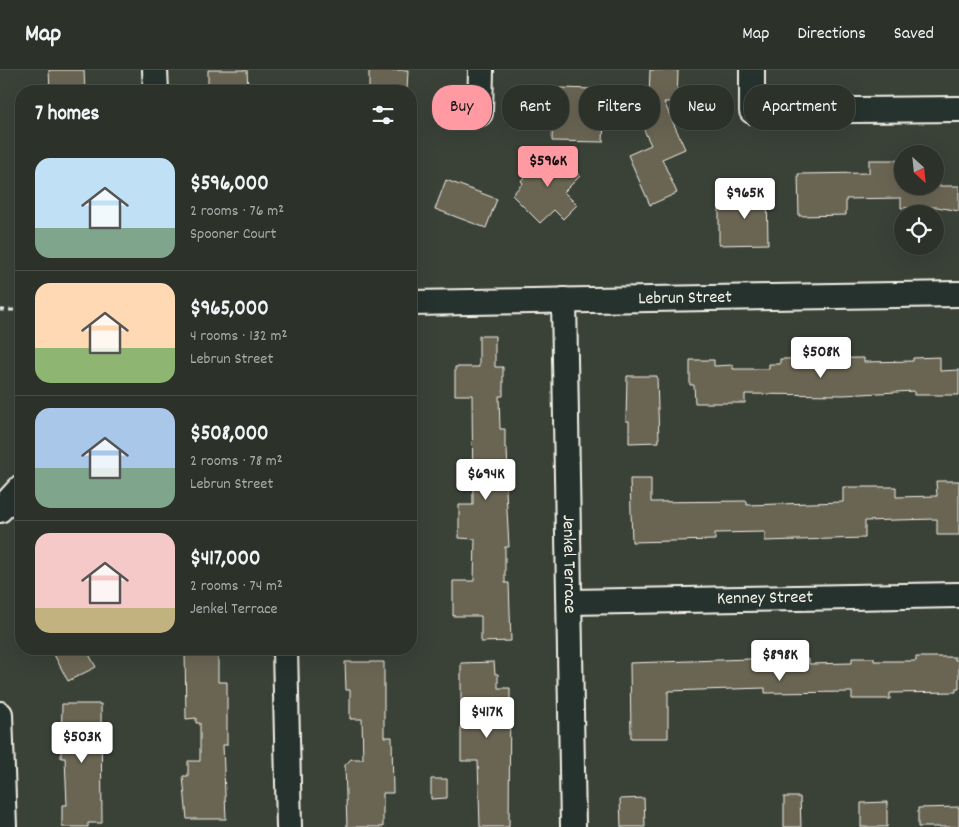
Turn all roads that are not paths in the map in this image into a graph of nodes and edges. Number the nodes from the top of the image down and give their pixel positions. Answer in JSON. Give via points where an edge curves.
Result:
{"nodes":[{"id":1,"x":155,"y":70,"type":"edge"},
{"id":2,"x":481,"y":70,"type":"edge"},
{"id":3,"x":752,"y":70,"type":"edge"},
{"id":4,"x":156,"y":85,"type":"edge"},
{"id":5,"x":481,"y":85,"type":"edge"},
{"id":6,"x":959,"y":109,"type":"edge"},
{"id":7,"x":959,"y":294,"type":"edge"},
{"id":8,"x":564,"y":300,"type":"junction"},
{"id":9,"x":417,"y":303,"type":"edge"},
{"id":10,"x":15,"y":494,"type":"edge"},
{"id":11,"x":0,"y":510,"type":"edge"},
{"id":12,"x":959,"y":595,"type":"edge"},
{"id":13,"x":570,"y":602,"type":"junction"},
{"id":14,"x":286,"y":655,"type":"edge"},
{"id":15,"x":0,"y":714,"type":"edge"},
{"id":16,"x":4,"y":827,"type":"edge"},
{"id":17,"x":289,"y":827,"type":"edge"},
{"id":18,"x":573,"y":827,"type":"edge"}],
"edges":[{"from":1,"to":4,"type":"street"},
{"from":2,"to":5,"type":"street"},
{"from":3,"to":6,"type":"street","via":[[752,111]]},
{"from":7,"to":8,"type":"street","name":"Lebrun Street"},
{"from":8,"to":9,"type":"street","name":"Lebrun Street"},
{"from":8,"to":13,"type":"street","name":"Jenkel Terrace"},
{"from":10,"to":11,"type":"street"},
{"from":12,"to":13,"type":"street","name":"Kenney Street"},
{"from":13,"to":18,"type":"street","name":"Jenkel Terrace"},
{"from":14,"to":17,"type":"street"},
{"from":15,"to":16,"type":"street"}]}
